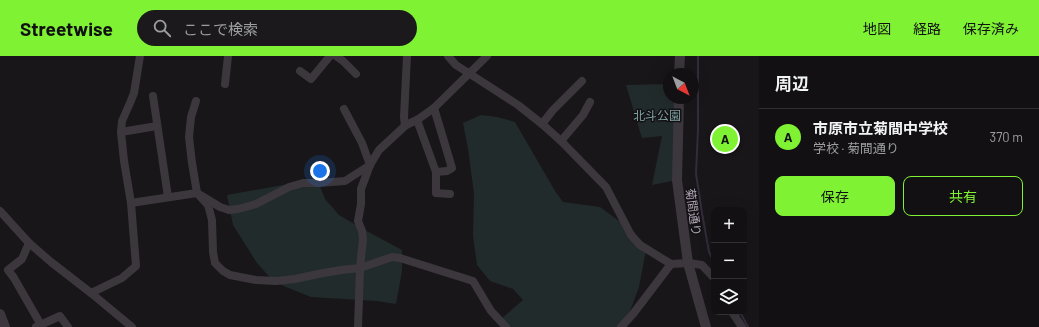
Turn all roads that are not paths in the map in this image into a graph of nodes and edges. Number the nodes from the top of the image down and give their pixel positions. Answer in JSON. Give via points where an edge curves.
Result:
{"nodes":[{"id":1,"x":140,"y":56,"type":"edge"},
{"id":2,"x":228,"y":56,"type":"edge"},
{"id":3,"x":330,"y":56,"type":"edge"},
{"id":4,"x":336,"y":56,"type":"edge"},
{"id":5,"x":408,"y":56,"type":"edge"},
{"id":6,"x":448,"y":56,"type":"edge"},
{"id":7,"x":487,"y":56,"type":"edge"},
{"id":8,"x":680,"y":56,"type":"edge"},
{"id":9,"x":679,"y":68,"type":"edge"},
{"id":10,"x":300,"y":71,"type":"dead end"},
{"id":11,"x":356,"y":74,"type":"dead end"},
{"id":12,"x":469,"y":74,"type":"junction"},
{"id":13,"x":582,"y":81,"type":"dead end"},
{"id":14,"x":225,"y":84,"type":"dead end"},
{"id":15,"x":152,"y":96,"type":"dead end"},
{"id":16,"x":196,"y":101,"type":"dead end"},
{"id":17,"x":590,"y":102,"type":"dead end"},
{"id":18,"x":679,"y":104,"type":"edge"},
{"id":19,"x":434,"y":108,"type":"junction"},
{"id":20,"x":344,"y":109,"type":"dead end"},
{"id":21,"x":417,"y":120,"type":"junction"},
{"id":22,"x":542,"y":124,"type":"junction"},
{"id":23,"x":157,"y":126,"type":"junction"},
{"id":24,"x":405,"y":126,"type":"junction"},
{"id":25,"x":121,"y":132,"type":"junction"},
{"id":26,"x":560,"y":141,"type":"junction"},
{"id":27,"x":370,"y":165,"type":"junction"},
{"id":28,"x":436,"y":172,"type":"junction"},
{"id":29,"x":197,"y":193,"type":"junction"},
{"id":30,"x":450,"y":194,"type":"dead end"},
{"id":31,"x":168,"y":197,"type":"junction"},
{"id":32,"x":131,"y":203,"type":"junction"},
{"id":33,"x":0,"y":211,"type":"edge"},
{"id":34,"x":29,"y":243,"type":"junction"},
{"id":35,"x":688,"y":263,"type":"junction"},
{"id":36,"x":671,"y":264,"type":"junction"},
{"id":37,"x":360,"y":268,"type":"junction"},
{"id":38,"x":711,"y":275,"type":"edge"},
{"id":39,"x":91,"y":293,"type":"junction"},
{"id":40,"x":0,"y":314,"type":"edge"},
{"id":41,"x":734,"y":315,"type":"edge"},
{"id":42,"x":38,"y":326,"type":"edge"},
{"id":43,"x":4,"y":327,"type":"edge"},
{"id":44,"x":68,"y":327,"type":"edge"},
{"id":45,"x":132,"y":327,"type":"edge"},
{"id":46,"x":358,"y":327,"type":"edge"},
{"id":47,"x":506,"y":327,"type":"edge"},
{"id":48,"x":621,"y":327,"type":"edge"},
{"id":49,"x":706,"y":327,"type":"edge"},
{"id":50,"x":742,"y":327,"type":"edge"}],
"edges":[{"from":1,"to":25,"type":"street","via":[[134,93],[122,121]]},
{"from":2,"to":14,"type":"street"},
{"from":3,"to":10,"type":"street","via":[[311,79]]},
{"from":4,"to":11,"type":"street"},
{"from":5,"to":24,"type":"street"},
{"from":6,"to":12,"type":"street"},
{"from":7,"to":12,"type":"street"},
{"from":8,"to":9,"type":"street"},
{"from":12,"to":19,"type":"street"},
{"from":12,"to":22,"type":"street","via":[[518,105]]},
{"from":13,"to":22,"type":"street"},
{"from":15,"to":23,"type":"street"},
{"from":16,"to":29,"type":"street","via":[[189,137]]},
{"from":17,"to":26,"type":"street","via":[[583,116]]},
{"from":18,"to":35,"type":"street","name":"菊間通り","via":[[677,180]]},
{"from":19,"to":21,"type":"street"},
{"from":19,"to":28,"type":"street","via":[[452,168]]},
{"from":20,"to":27,"type":"street","via":[[362,143]]},
{"from":21,"to":24,"type":"street"},
{"from":21,"to":28,"type":"street"},
{"from":22,"to":26,"type":"street"},
{"from":23,"to":25,"type":"street"},
{"from":23,"to":31,"type":"street"},
{"from":24,"to":27,"type":"street","via":[[379,150]]},
{"from":25,"to":32,"type":"street"},
{"from":26,"to":36,"type":"street","via":[[606,187],[631,235],[640,245]]},
{"from":27,"to":29,"type":"street","via":[[345,181],[303,183],[288,187],[256,204],[238,209],[220,207]]},
{"from":27,"to":37,"type":"street","via":[[361,189],[358,221],[363,239]]},
{"from":28,"to":30,"type":"street","via":[[436,193]]},
{"from":29,"to":31,"type":"street"},
{"from":29,"to":37,"type":"street","via":[[208,205],[212,220],[215,263],[230,275],[276,281]]},
{"from":31,"to":32,"type":"street"},
{"from":32,"to":39,"type":"street","via":[[136,266],[122,278]]},
{"from":33,"to":34,"type":"street"},
{"from":34,"to":39,"type":"street"},
{"from":34,"to":42,"type":"street","via":[[22,259],[8,270]]},
{"from":35,"to":36,"type":"street"},
{"from":35,"to":38,"type":"street","via":[[702,265]]},
{"from":35,"to":49,"type":"street","name":"菊間通り"},
{"from":36,"to":48,"type":"street"},
{"from":37,"to":46,"type":"street"},
{"from":37,"to":47,"type":"street","via":[[392,257],[410,260],[473,281],[491,311]]},
{"from":39,"to":45,"type":"street"},
{"from":40,"to":43,"type":"street"},
{"from":41,"to":50,"type":"street"},
{"from":42,"to":44,"type":"street","via":[[60,316]]}]}
